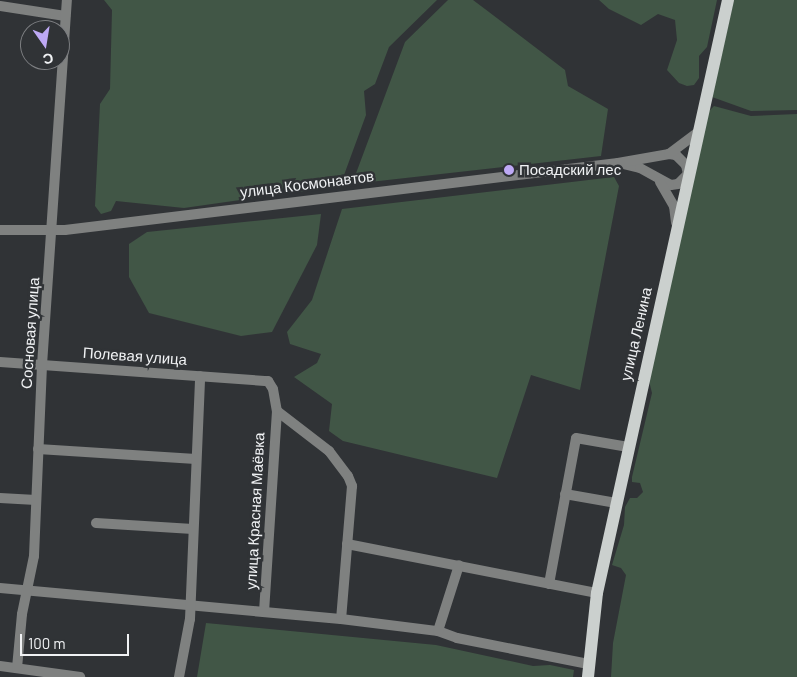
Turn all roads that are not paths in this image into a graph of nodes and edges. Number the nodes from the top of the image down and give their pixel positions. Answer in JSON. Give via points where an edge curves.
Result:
{"nodes":[{"id":1,"x":67,"y":0,"type":"edge"},
{"id":2,"x":728,"y":0,"type":"edge"},
{"id":3,"x":0,"y":6,"type":"edge"},
{"id":4,"x":65,"y":16,"type":"junction"},
{"id":5,"x":697,"y":133,"type":"junction"},
{"id":6,"x":669,"y":154,"type":"junction"},
{"id":7,"x":618,"y":163,"type":"junction"},
{"id":8,"x":688,"y":174,"type":"junction"},
{"id":9,"x":654,"y":176,"type":"junction"},
{"id":10,"x":676,"y":225,"type":"junction"},
{"id":11,"x":0,"y":230,"type":"edge"},
{"id":12,"x":52,"y":231,"type":"junction"},
{"id":13,"x":0,"y":362,"type":"edge"},
{"id":14,"x":42,"y":365,"type":"junction"},
{"id":15,"x":200,"y":376,"type":"junction"},
{"id":16,"x":268,"y":381,"type":"joint"},
{"id":17,"x":276,"y":411,"type":"junction"},
{"id":18,"x":628,"y":447,"type":"junction"},
{"id":19,"x":38,"y":449,"type":"junction"},
{"id":20,"x":196,"y":459,"type":"junction"},
{"id":21,"x":565,"y":494,"type":"junction"},
{"id":22,"x":0,"y":498,"type":"edge"},
{"id":23,"x":36,"y":500,"type":"junction"},
{"id":24,"x":616,"y":503,"type":"junction"},
{"id":25,"x":96,"y":523,"type":"dead end"},
{"id":26,"x":193,"y":529,"type":"junction"},
{"id":27,"x":347,"y":544,"type":"junction"},
{"id":28,"x":459,"y":565,"type":"junction"},
{"id":29,"x":549,"y":584,"type":"junction"},
{"id":30,"x":0,"y":588,"type":"edge"},
{"id":31,"x":28,"y":590,"type":"junction"},
{"id":32,"x":597,"y":593,"type":"junction"},
{"id":33,"x":189,"y":607,"type":"junction"},
{"id":34,"x":264,"y":612,"type":"junction"},
{"id":35,"x":341,"y":619,"type":"junction"},
{"id":36,"x":438,"y":631,"type":"junction"},
{"id":37,"x":0,"y":666,"type":"edge"},
{"id":38,"x":17,"y":668,"type":"junction"},
{"id":39,"x":588,"y":671,"type":"edge"},
{"id":40,"x":80,"y":677,"type":"edge"},
{"id":41,"x":179,"y":677,"type":"edge"}],
"edges":[{"from":1,"to":4,"type":"street","name":"Сосновая улица"},
{"from":2,"to":5,"type":"main road","name":"улица Ленина"},
{"from":3,"to":4,"type":"street"},
{"from":4,"to":12,"type":"street","name":"Сосновая улица"},
{"from":5,"to":6,"type":"street"},
{"from":5,"to":8,"type":"main road","name":"улица Ленина"},
{"from":6,"to":7,"type":"street","name":"улица Космонавтов"},
{"from":6,"to":8,"type":"street","via":[[682,159]]},
{"from":7,"to":9,"type":"street"},
{"from":7,"to":12,"type":"street","name":"улица Космонавтов"},
{"from":8,"to":9,"type":"street","via":[[678,184],[671,185]]},
{"from":8,"to":10,"type":"main road","name":"улица Ленина"},
{"from":9,"to":10,"type":"street","via":[[668,191]]},
{"from":10,"to":18,"type":"main road","name":"улица Ленина"},
{"from":11,"to":12,"type":"street","name":"улица Космонавтов"},
{"from":12,"to":14,"type":"street","name":"Сосновая улица"},
{"from":13,"to":14,"type":"street","name":"Полевая улица"},
{"from":14,"to":15,"type":"street","name":"Полевая улица"},
{"from":14,"to":19,"type":"street","name":"Сосновая улица"},
{"from":15,"to":16,"type":"street","name":"Полевая улица"},
{"from":15,"to":20,"type":"street"},
{"from":16,"to":17,"type":"street","name":"улица Красная Маёвка","via":[[273,389]]},
{"from":17,"to":27,"type":"street","name":"улица Красная Маёвка","via":[[329,451],[348,476],[352,486]]},
{"from":17,"to":34,"type":"street","name":"улица Красная Маёвка"},
{"from":18,"to":21,"type":"street","via":[[576,438]]},
{"from":18,"to":24,"type":"main road","name":"улица Ленина"},
{"from":19,"to":20,"type":"street"},
{"from":19,"to":23,"type":"street","name":"Сосновая улица"},
{"from":20,"to":26,"type":"street"},
{"from":21,"to":24,"type":"street"},
{"from":21,"to":29,"type":"street"},
{"from":22,"to":23,"type":"street"},
{"from":23,"to":31,"type":"street","name":"Сосновая улица","via":[[34,556]]},
{"from":24,"to":32,"type":"main road","name":"улица Ленина"},
{"from":25,"to":26,"type":"street"},
{"from":26,"to":33,"type":"street"},
{"from":27,"to":28,"type":"street"},
{"from":27,"to":35,"type":"street","name":"улица Красная Маёвка"},
{"from":28,"to":29,"type":"street"},
{"from":28,"to":36,"type":"street"},
{"from":29,"to":32,"type":"street"},
{"from":30,"to":31,"type":"street","name":"улица Красная Маёвка"},
{"from":31,"to":33,"type":"street","name":"улица Красная Маёвка"},
{"from":31,"to":38,"type":"street","name":"Сосновая улица","via":[[22,614]]},
{"from":32,"to":39,"type":"main road","name":"улица Ленина"},
{"from":33,"to":34,"type":"street","name":"улица Красная Маёвка"},
{"from":33,"to":41,"type":"street","via":[[190,619]]},
{"from":34,"to":35,"type":"street","name":"улица Красная Маёвка"},
{"from":35,"to":36,"type":"street","name":"улица Красная Маёвка"},
{"from":36,"to":39,"type":"street","name":"улица Красная Маёвка"},
{"from":37,"to":38,"type":"street"},
{"from":38,"to":40,"type":"street"}]}
